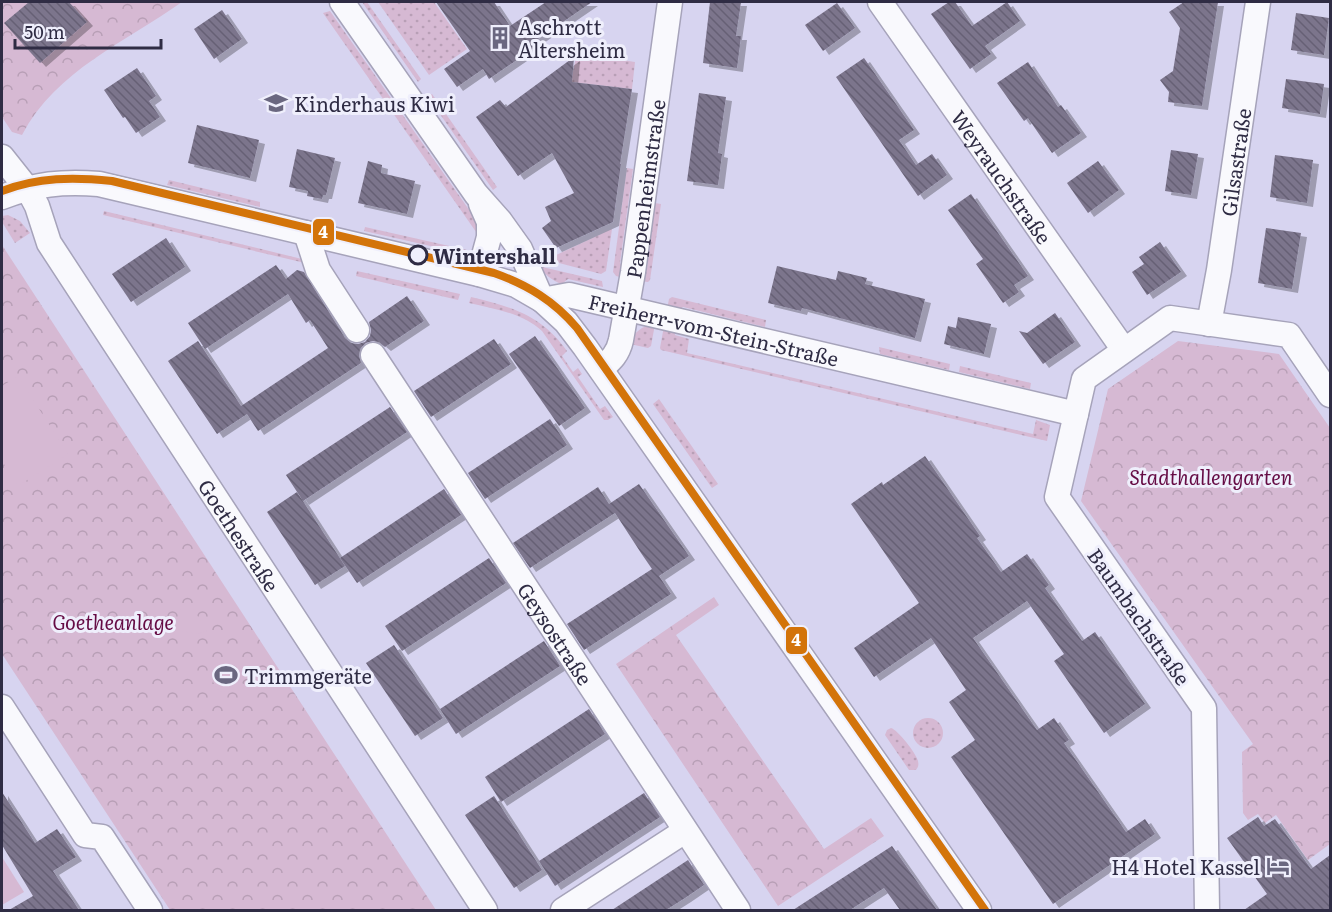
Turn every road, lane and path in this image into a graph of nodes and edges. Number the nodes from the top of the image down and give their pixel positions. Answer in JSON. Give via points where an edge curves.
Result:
{"nodes":[{"id":1,"x":342,"y":2,"type":"edge"},
{"id":2,"x":670,"y":2,"type":"edge"},
{"id":3,"x":880,"y":2,"type":"edge"},
{"id":4,"x":1258,"y":2,"type":"edge"},
{"id":5,"x":2,"y":157,"type":"edge"},
{"id":6,"x":27,"y":187,"type":"junction"},
{"id":7,"x":476,"y":194,"type":"junction"},
{"id":8,"x":2,"y":197,"type":"edge"},
{"id":9,"x":306,"y":232,"type":"junction"},
{"id":10,"x":481,"y":266,"type":"junction"},
{"id":11,"x":542,"y":300,"type":"junction"},
{"id":12,"x":626,"y":309,"type":"junction"},
{"id":13,"x":1209,"y":324,"type":"junction"},
{"id":14,"x":357,"y":330,"type":"dead end"},
{"id":15,"x":1124,"y":350,"type":"junction"},
{"id":16,"x":373,"y":355,"type":"dead end"},
{"id":17,"x":601,"y":369,"type":"junction"},
{"id":18,"x":1330,"y":395,"type":"edge"},
{"id":19,"x":1076,"y":414,"type":"junction"},
{"id":20,"x":2,"y":707,"type":"edge"},
{"id":21,"x":685,"y":831,"type":"junction"},
{"id":22,"x":147,"y":909,"type":"edge"},
{"id":23,"x":485,"y":910,"type":"edge"},
{"id":24,"x":563,"y":910,"type":"edge"},
{"id":25,"x":738,"y":910,"type":"edge"},
{"id":26,"x":978,"y":910,"type":"edge"},
{"id":27,"x":1207,"y":910,"type":"edge"}],
"edges":[{"from":1,"to":7,"type":"street"},
{"from":2,"to":12,"type":"street","name":"Pappenheimstraße"},
{"from":3,"to":15,"type":"street","name":"Weyrauchstraße"},
{"from":4,"to":13,"type":"street","name":"Gilsastraße"},
{"from":5,"to":6,"type":"street","name":"Goethestraße"},
{"from":6,"to":8,"type":"street"},
{"from":6,"to":9,"type":"street","via":[[99,184]]},
{"from":6,"to":23,"type":"street","name":"Goethestraße","via":[[49,243]]},
{"from":7,"to":10,"type":"street","via":[[489,222]]},
{"from":7,"to":11,"type":"street","via":[[520,249]]},
{"from":9,"to":10,"type":"street"},
{"from":9,"to":14,"type":"street","via":[[318,270]]},
{"from":10,"to":11,"type":"street"},
{"from":11,"to":12,"type":"street","name":"Freiherr-vom-Stein-Straße","via":[[569,296]]},
{"from":11,"to":17,"type":"street","via":[[566,322]]},
{"from":12,"to":17,"type":"street","name":"Pappenheimstraße","via":[[619,349]]},
{"from":12,"to":19,"type":"street","name":"Freiherr-vom-Stein-Straße"},
{"from":13,"to":15,"type":"street","name":"Baumbachstraße","via":[[1170,318]]},
{"from":13,"to":18,"type":"street","name":"Baumbachstraße","via":[[1289,336]]},
{"from":15,"to":19,"type":"street","name":"Baumbachstraße","via":[[1084,379]]},
{"from":16,"to":21,"type":"street","name":"Geysostraße"},
{"from":17,"to":26,"type":"street"},
{"from":19,"to":27,"type":"street","name":"Baumbachstraße","via":[[1057,497],[1204,708]]},
{"from":20,"to":22,"type":"street","via":[[85,835],[102,837]]},
{"from":21,"to":24,"type":"street"},
{"from":21,"to":25,"type":"street","name":"Geysostraße"}]}
